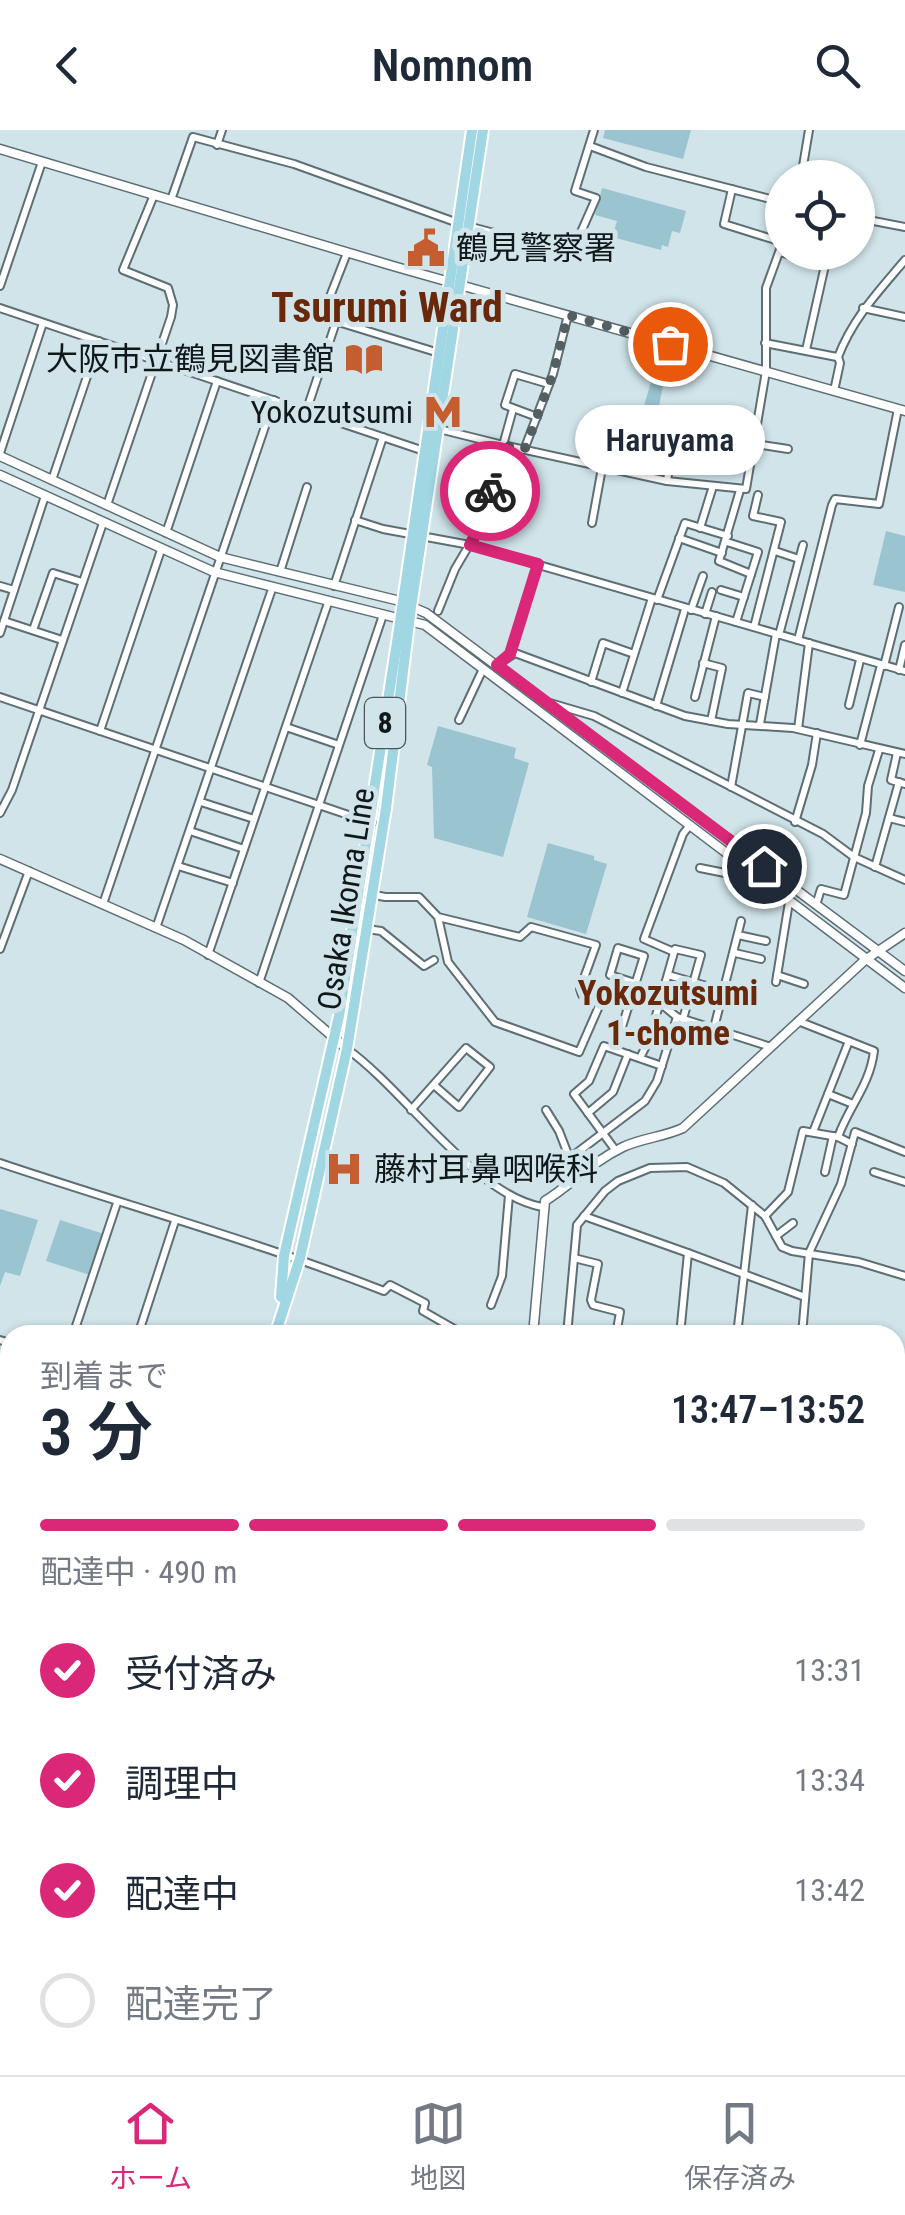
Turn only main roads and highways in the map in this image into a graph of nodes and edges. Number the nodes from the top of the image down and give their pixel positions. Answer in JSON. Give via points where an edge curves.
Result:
{"nodes":[{"id":1,"x":472,"y":130,"type":"edge"},
{"id":2,"x":482,"y":130,"type":"edge"},
{"id":3,"x":455,"y":283,"type":"junction"},
{"id":4,"x":430,"y":452,"type":"junction"},
{"id":5,"x":405,"y":620,"type":"junction"},
{"id":6,"x":280,"y":1313,"type":"junction"},
{"id":7,"x":277,"y":1325,"type":"edge"}],
"edges":[{"from":1,"to":3,"type":"main road","name":"Osaka Ikoma Line","number":"8"},
{"from":2,"to":3,"type":"main road","name":"Osaka Ikoma Line","number":"8"},
{"from":3,"to":4,"type":"main road","name":"Osaka Ikoma Line","number":"8","via":[[439,352]]},
{"from":3,"to":4,"type":"main road","name":"Osaka Ikoma Line","number":"8","via":[[439,429]]},
{"from":4,"to":5,"type":"main road","name":"Osaka Ikoma Line","number":"8"},
{"from":5,"to":6,"type":"main road","name":"Osaka Ikoma Line","number":"8","via":[[334,1037],[284,1256]]},
{"from":5,"to":6,"type":"main road","name":"Osaka Ikoma Line","number":"8","via":[[384,825],[347,1049],[300,1258]]},
{"from":6,"to":7,"type":"main road","name":"Osaka Ikoma Line","number":"8"}]}
